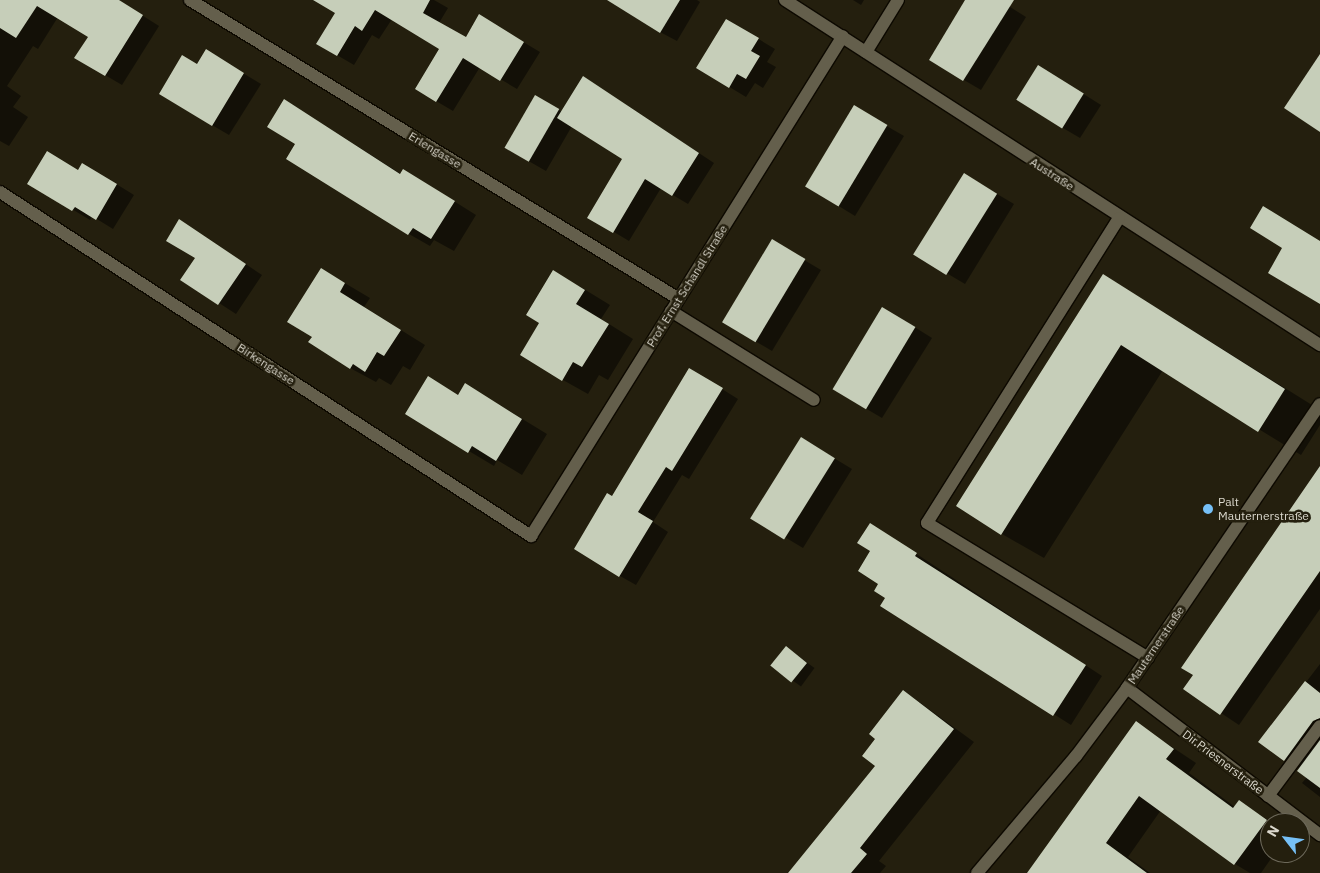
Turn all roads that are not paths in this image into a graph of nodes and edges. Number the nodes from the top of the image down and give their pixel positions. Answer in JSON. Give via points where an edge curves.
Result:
{"nodes":[{"id":1,"x":190,"y":0,"type":"edge"},
{"id":2,"x":785,"y":0,"type":"edge"},
{"id":3,"x":898,"y":0,"type":"edge"},
{"id":4,"x":843,"y":36,"type":"junction"},
{"id":5,"x":866,"y":52,"type":"junction"},
{"id":6,"x":0,"y":192,"type":"edge"},
{"id":7,"x":1118,"y":218,"type":"junction"},
{"id":8,"x":679,"y":299,"type":"junction"},
{"id":9,"x":671,"y":311,"type":"junction"},
{"id":10,"x":1320,"y":345,"type":"edge"},
{"id":11,"x":814,"y":400,"type":"dead end"},
{"id":12,"x":1320,"y":404,"type":"edge"},
{"id":13,"x":531,"y":536,"type":"joint"},
{"id":14,"x":1148,"y":658,"type":"junction"},
{"id":15,"x":1127,"y":688,"type":"junction"},
{"id":16,"x":1320,"y":726,"type":"edge"},
{"id":17,"x":1268,"y":796,"type":"junction"},
{"id":18,"x":1320,"y":835,"type":"edge"},
{"id":19,"x":977,"y":873,"type":"edge"}],
"edges":[{"from":1,"to":8,"type":"street","name":"Erlengasse"},
{"from":2,"to":4,"type":"street","name":"Austraße"},
{"from":3,"to":5,"type":"street"},
{"from":4,"to":5,"type":"street","name":"Austraße"},
{"from":4,"to":8,"type":"street","name":"Prof. Ernst Schandl Straße"},
{"from":5,"to":7,"type":"street","name":"Austraße"},
{"from":6,"to":13,"type":"street","name":"Birkengasse"},
{"from":7,"to":10,"type":"street","name":"Austraße"},
{"from":7,"to":14,"type":"street","via":[[927,523]]},
{"from":8,"to":9,"type":"street","name":"Prof. Ernst Schandl Straße"},
{"from":9,"to":11,"type":"street"},
{"from":9,"to":13,"type":"street","name":"Prof. Ernst Schandl Straße"},
{"from":12,"to":14,"type":"street","name":"Mauternerstraße"},
{"from":14,"to":15,"type":"street","name":"Mauternerstraße"},
{"from":15,"to":17,"type":"street","name":"Dir.Priesnerstraße"},
{"from":15,"to":19,"type":"street","name":"Mauternerstraße","via":[[1070,763]]},
{"from":16,"to":17,"type":"street"},
{"from":17,"to":18,"type":"street","name":"Dir.Priesnerstraße"}]}
